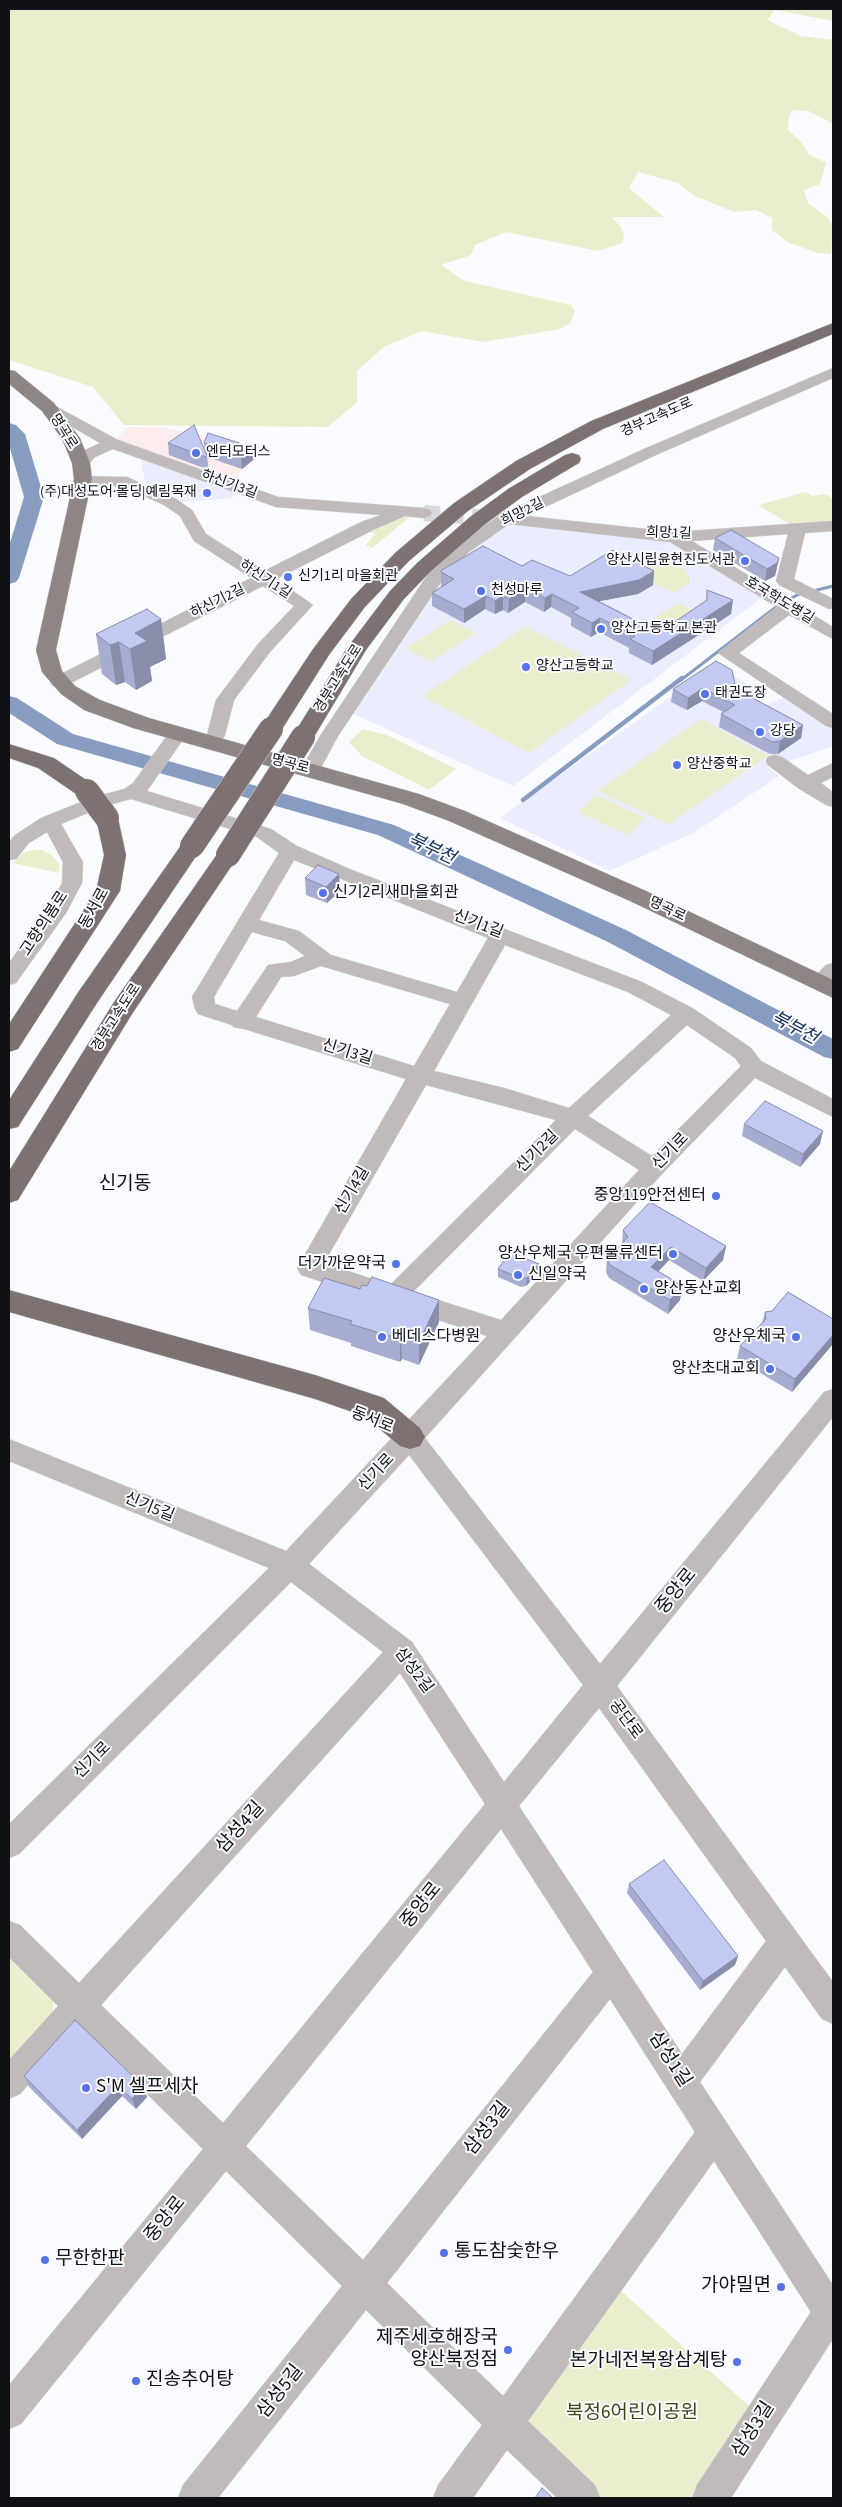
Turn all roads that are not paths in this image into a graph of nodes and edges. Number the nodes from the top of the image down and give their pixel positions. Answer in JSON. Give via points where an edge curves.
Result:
{"nodes":[{"id":1,"x":833,"y":328,"type":"edge"},
{"id":2,"x":833,"y":345,"type":"edge"},
{"id":3,"x":833,"y":373,"type":"edge"},
{"id":4,"x":9,"y":375,"type":"edge"},
{"id":5,"x":48,"y":407,"type":"junction"},
{"id":6,"x":64,"y":429,"type":"junction"},
{"id":7,"x":112,"y":443,"type":"junction"},
{"id":8,"x":82,"y":471,"type":"junction"},
{"id":9,"x":404,"y":512,"type":"junction"},
{"id":10,"x":424,"y":514,"type":"tunnel mouth"},
{"id":11,"x":506,"y":519,"type":"junction"},
{"id":12,"x":833,"y":526,"type":"edge"},
{"id":13,"x":798,"y":528,"type":"junction"},
{"id":14,"x":674,"y":537,"type":"junction"},
{"id":15,"x":263,"y":579,"type":"junction"},
{"id":16,"x":784,"y":604,"type":"junction"},
{"id":17,"x":831,"y":604,"type":"edge"},
{"id":18,"x":804,"y":616,"type":"junction"},
{"id":19,"x":833,"y":634,"type":"edge"},
{"id":20,"x":59,"y":682,"type":"junction"},
{"id":21,"x":833,"y":722,"type":"edge"},
{"id":22,"x":178,"y":734,"type":"junction"},
{"id":23,"x":211,"y":744,"type":"junction"},
{"id":24,"x":9,"y":751,"type":"edge"},
{"id":25,"x":775,"y":761,"type":"dead end"},
{"id":26,"x":9,"y":762,"type":"edge"},
{"id":27,"x":833,"y":769,"type":"edge"},
{"id":28,"x":310,"y":771,"type":"junction"},
{"id":29,"x":805,"y":784,"type":"junction"},
{"id":30,"x":135,"y":790,"type":"junction"},
{"id":31,"x":81,"y":794,"type":"junction"},
{"id":32,"x":833,"y":802,"type":"edge"},
{"id":33,"x":98,"y":818,"type":"junction"},
{"id":34,"x":48,"y":822,"type":"junction"},
{"id":35,"x":290,"y":851,"type":"junction"},
{"id":36,"x":9,"y":854,"type":"edge"},
{"id":37,"x":246,"y":923,"type":"junction"},
{"id":38,"x":501,"y":934,"type":"junction"},
{"id":39,"x":321,"y":958,"type":"junction"},
{"id":40,"x":9,"y":978,"type":"edge"},
{"id":41,"x":829,"y":981,"type":"edge"},
{"id":42,"x":461,"y":1000,"type":"junction"},
{"id":43,"x":686,"y":1014,"type":"junction"},
{"id":44,"x":9,"y":1019,"type":"edge"},
{"id":45,"x":241,"y":1022,"type":"junction"},
{"id":46,"x":9,"y":1042,"type":"edge"},
{"id":47,"x":752,"y":1067,"type":"junction"},
{"id":48,"x":419,"y":1075,"type":"junction"},
{"id":49,"x":833,"y":1108,"type":"edge"},
{"id":50,"x":573,"y":1117,"type":"junction"},
{"id":51,"x":9,"y":1120,"type":"edge"},
{"id":52,"x":654,"y":1168,"type":"junction"},
{"id":53,"x":9,"y":1193,"type":"edge"},
{"id":54,"x":394,"y":1296,"type":"junction"},
{"id":55,"x":9,"y":1300,"type":"edge"},
{"id":56,"x":9,"y":1315,"type":"edge"},
{"id":57,"x":506,"y":1332,"type":"junction"},
{"id":58,"x":833,"y":1399,"type":"edge"},
{"id":59,"x":410,"y":1437,"type":"junction"},
{"id":60,"x":9,"y":1450,"type":"edge"},
{"id":61,"x":290,"y":1565,"type":"junction"},
{"id":62,"x":402,"y":1651,"type":"junction"},
{"id":63,"x":600,"y":1686,"type":"junction"},
{"id":64,"x":504,"y":1806,"type":"junction"},
{"id":65,"x":9,"y":1844,"type":"edge"},
{"id":66,"x":9,"y":1936,"type":"edge"},
{"id":67,"x":785,"y":1941,"type":"junction"},
{"id":68,"x":612,"y":1972,"type":"junction"},
{"id":69,"x":80,"y":2005,"type":"junction"},
{"id":70,"x":833,"y":2008,"type":"edge"},
{"id":71,"x":682,"y":2081,"type":"junction"},
{"id":72,"x":9,"y":2083,"type":"edge"},
{"id":73,"x":715,"y":2132,"type":"junction"},
{"id":74,"x":224,"y":2148,"type":"junction"},
{"id":75,"x":365,"y":2286,"type":"junction"},
{"id":76,"x":833,"y":2312,"type":"edge"},
{"id":77,"x":9,"y":2412,"type":"edge"},
{"id":78,"x":505,"y":2423,"type":"junction"},
{"id":79,"x":196,"y":2498,"type":"edge"},
{"id":80,"x":451,"y":2498,"type":"edge"},
{"id":81,"x":582,"y":2498,"type":"edge"},
{"id":82,"x":710,"y":2498,"type":"edge"}],
"edges":[{"from":1,"to":51,"type":"highway","name":"경부고속도로","bridge":true,"via":[[597,424],[523,465],[461,507],[402,557],[364,597],[320,653]]},
{"from":2,"to":53,"type":"highway","name":"경부고속도로","bridge":true,"via":[[597,445],[555,468],[477,520],[424,567],[397,595],[357,648],[228,855],[123,1008]]},
{"from":3,"to":11,"type":"street","name":"희망2길"},
{"from":4,"to":5,"type":"main road","name":"명곡로"},
{"from":5,"to":6,"type":"main road","name":"명곡로"},
{"from":5,"to":7,"type":"street","name":"하신기3길"},
{"from":6,"to":7,"type":"street"},
{"from":6,"to":8,"type":"main road","name":"명곡로","via":[[71,438]]},
{"from":7,"to":8,"type":"street","via":[[89,454]]},
{"from":7,"to":9,"type":"street","name":"하신기3길","via":[[276,502]]},
{"from":8,"to":15,"type":"street","name":"하신기1길","via":[[127,482],[170,502],[186,513],[200,537]]},
{"from":8,"to":20,"type":"main road","name":"명곡로","via":[[48,635],[48,662]]},
{"from":9,"to":10,"type":"street","name":"하신기3길"},
{"from":9,"to":15,"type":"street","name":"하신기2길","via":[[367,526]]},
{"from":11,"to":14,"type":"street","name":"희망1길"},
{"from":11,"to":28,"type":"street","name":"희망2길","via":[[463,548],[441,569],[329,736]]},
{"from":12,"to":13,"type":"street","name":"희망1길"},
{"from":13,"to":14,"type":"street","name":"희망1길"},
{"from":13,"to":17,"type":"street","via":[[785,581]]},
{"from":14,"to":16,"type":"street","name":"호국학도병길"},
{"from":15,"to":20,"type":"street","name":"하신기2길"},
{"from":15,"to":23,"type":"street","name":"하신기1길","via":[[304,605],[264,648],[225,700]]},
{"from":16,"to":18,"type":"street","name":"호국학도병길"},
{"from":16,"to":21,"type":"street","via":[[727,653]]},
{"from":17,"to":18,"type":"street"},
{"from":18,"to":19,"type":"street","name":"호국학도병길"},
{"from":20,"to":22,"type":"main road","name":"명곡로","via":[[92,705]]},
{"from":22,"to":23,"type":"main road","name":"명곡로"},
{"from":22,"to":30,"type":"street"},
{"from":23,"to":28,"type":"main road","name":"명곡로"},
{"from":24,"to":31,"type":"highway","name":"동서로","via":[[46,763]]},
{"from":25,"to":29,"type":"street"},
{"from":26,"to":31,"type":"highway","name":"동서로"},
{"from":27,"to":29,"type":"street"},
{"from":28,"to":41,"type":"main road","name":"명곡로","via":[[411,799],[457,816]]},
{"from":29,"to":32,"type":"street"},
{"from":30,"to":34,"type":"street"},
{"from":30,"to":35,"type":"street","name":"신기1길","via":[[264,834]]},
{"from":31,"to":33,"type":"highway","name":"동서로"},
{"from":33,"to":44,"type":"highway","name":"동서로","via":[[99,862],[93,889]]},
{"from":33,"to":46,"type":"highway","name":"동서로","via":[[115,855],[108,891]]},
{"from":34,"to":36,"type":"street","via":[[22,839]]},
{"from":34,"to":40,"type":"street","name":"고향의봄로","via":[[56,830],[73,862],[72,883],[59,908]]},
{"from":35,"to":37,"type":"street","name":"신기3길"},
{"from":35,"to":38,"type":"street","name":"신기1길"},
{"from":37,"to":39,"type":"street","via":[[292,936]]},
{"from":37,"to":45,"type":"street","name":"신기3길","via":[[203,997],[206,1010]]},
{"from":38,"to":42,"type":"street","name":"신기4길"},
{"from":38,"to":43,"type":"street","name":"신기1길","via":[[635,987]]},
{"from":39,"to":42,"type":"street"},
{"from":39,"to":45,"type":"street","via":[[294,969],[275,970]]},
{"from":42,"to":48,"type":"street","name":"신기4길"},
{"from":43,"to":47,"type":"street","name":"신기1길","via":[[743,1053]]},
{"from":43,"to":50,"type":"street","name":"신기2길"},
{"from":45,"to":48,"type":"street","name":"신기3길"},
{"from":47,"to":49,"type":"street"},
{"from":47,"to":52,"type":"street","name":"신기로"},
{"from":48,"to":50,"type":"street","name":"신기3길"},
{"from":48,"to":54,"type":"street","name":"신기4길","via":[[309,1268]]},
{"from":50,"to":52,"type":"street","name":"신기3길"},
{"from":50,"to":54,"type":"street","name":"신기2길"},
{"from":52,"to":57,"type":"street","name":"신기로"},
{"from":54,"to":57,"type":"street","name":"신기4길"},
{"from":55,"to":59,"type":"highway","name":"동서로","via":[[374,1407]]},
{"from":56,"to":59,"type":"highway","name":"동서로","via":[[346,1411]]},
{"from":57,"to":59,"type":"street","name":"신기로"},
{"from":58,"to":63,"type":"street","name":"중앙로"},
{"from":59,"to":61,"type":"street","name":"신기로"},
{"from":59,"to":63,"type":"street","name":"공단로"},
{"from":60,"to":61,"type":"street","name":"신기5길"},
{"from":61,"to":62,"type":"street","name":"삼성2길"},
{"from":61,"to":65,"type":"street","name":"신기로"},
{"from":62,"to":64,"type":"street","name":"삼성2길"},
{"from":62,"to":69,"type":"street","name":"삼성4길"},
{"from":63,"to":64,"type":"street","name":"중앙로"},
{"from":63,"to":67,"type":"street","name":"공단로"},
{"from":64,"to":68,"type":"street","name":"삼성1길"},
{"from":64,"to":74,"type":"street","name":"중앙로"},
{"from":66,"to":69,"type":"street"},
{"from":67,"to":70,"type":"street","name":"공단로"},
{"from":67,"to":71,"type":"street"},
{"from":68,"to":71,"type":"street","name":"삼성1길"},
{"from":68,"to":75,"type":"street","name":"삼성3길"},
{"from":69,"to":72,"type":"street","name":"삼성4길"},
{"from":69,"to":74,"type":"street"},
{"from":71,"to":73,"type":"street","name":"삼성1길"},
{"from":73,"to":76,"type":"street","name":"삼성1길"},
{"from":73,"to":78,"type":"street"},
{"from":74,"to":75,"type":"street"},
{"from":74,"to":77,"type":"street","name":"중앙로"},
{"from":75,"to":78,"type":"street"},
{"from":75,"to":79,"type":"street","name":"삼성5길"},
{"from":76,"to":82,"type":"street","name":"삼성3길"},
{"from":78,"to":80,"type":"street"},
{"from":78,"to":81,"type":"street"}]}
